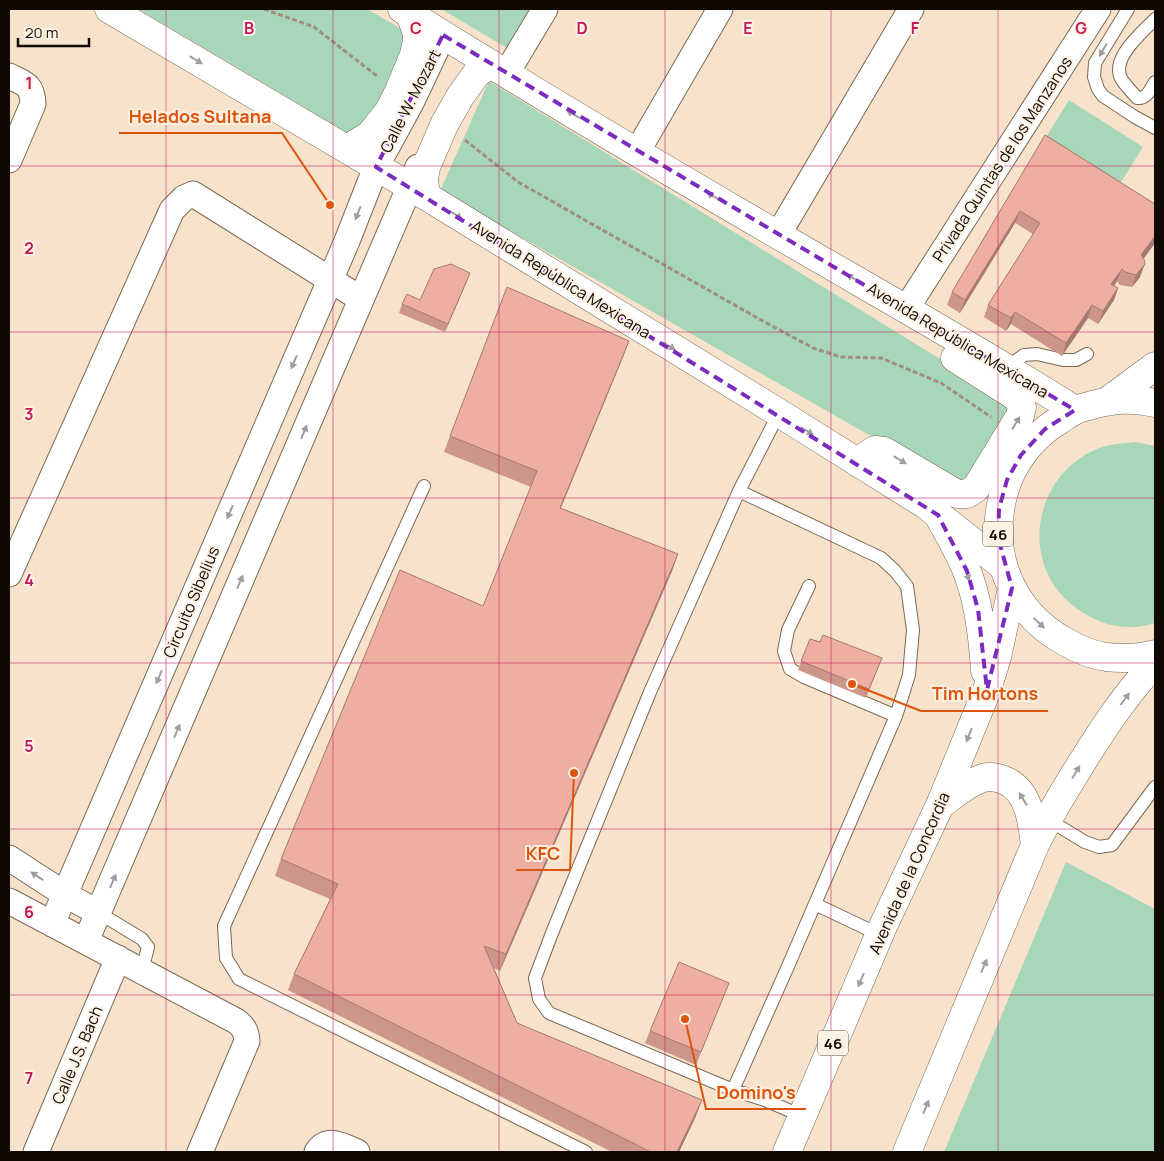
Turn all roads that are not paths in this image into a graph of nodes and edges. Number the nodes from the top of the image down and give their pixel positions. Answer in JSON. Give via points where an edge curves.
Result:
{"nodes":[{"id":1,"x":109,"y":9,"type":"edge"},
{"id":2,"x":544,"y":9,"type":"edge"},
{"id":3,"x":720,"y":9,"type":"edge"},
{"id":4,"x":912,"y":9,"type":"edge"},
{"id":5,"x":1098,"y":9,"type":"edge"},
{"id":6,"x":1128,"y":9,"type":"edge"},
{"id":7,"x":406,"y":11,"type":"edge"},
{"id":8,"x":1155,"y":20,"type":"edge"},
{"id":9,"x":443,"y":35,"type":"junction"},
{"id":10,"x":490,"y":64,"type":"junction"},
{"id":11,"x":9,"y":76,"type":"edge"},
{"id":12,"x":1155,"y":82,"type":"edge"},
{"id":13,"x":1155,"y":128,"type":"edge"},
{"id":14,"x":347,"y":149,"type":"junction"},
{"id":15,"x":637,"y":152,"type":"junction"},
{"id":16,"x":9,"y":160,"type":"edge"},
{"id":17,"x":376,"y":168,"type":"junction"},
{"id":18,"x":418,"y":192,"type":"junction"},
{"id":19,"x":778,"y":235,"type":"junction"},
{"id":20,"x":330,"y":279,"type":"junction"},
{"id":21,"x":361,"y":299,"type":"junction"},
{"id":22,"x":906,"y":309,"type":"junction"},
{"id":23,"x":936,"y":326,"type":"junction"},
{"id":24,"x":1087,"y":354,"type":"dead end"},
{"id":25,"x":1155,"y":366,"type":"edge"},
{"id":26,"x":1006,"y":367,"type":"junction"},
{"id":27,"x":1109,"y":400,"type":"junction"},
{"id":28,"x":1155,"y":403,"type":"edge"},
{"id":29,"x":1075,"y":410,"type":"junction"},
{"id":30,"x":779,"y":413,"type":"junction"},
{"id":31,"x":858,"y":463,"type":"junction"},
{"id":32,"x":424,"y":486,"type":"dead end"},
{"id":33,"x":740,"y":491,"type":"junction"},
{"id":34,"x":938,"y":515,"type":"junction"},
{"id":35,"x":9,"y":574,"type":"edge"},
{"id":36,"x":1007,"y":577,"type":"junction"},
{"id":37,"x":809,"y":586,"type":"dead end"},
{"id":38,"x":1155,"y":654,"type":"edge"},
{"id":39,"x":1155,"y":663,"type":"edge"},
{"id":40,"x":987,"y":690,"type":"junction"},
{"id":41,"x":896,"y":716,"type":"junction"},
{"id":42,"x":1155,"y":787,"type":"edge"},
{"id":43,"x":940,"y":805,"type":"junction"},
{"id":44,"x":1047,"y":819,"type":"junction"},
{"id":45,"x":1035,"y":845,"type":"junction"},
{"id":46,"x":9,"y":858,"type":"edge"},
{"id":47,"x":66,"y":895,"type":"junction"},
{"id":48,"x":9,"y":901,"type":"edge"},
{"id":49,"x":815,"y":904,"type":"junction"},
{"id":50,"x":99,"y":913,"type":"junction"},
{"id":51,"x":52,"y":924,"type":"junction"},
{"id":52,"x":880,"y":935,"type":"junction"},
{"id":53,"x":86,"y":941,"type":"junction"},
{"id":54,"x":118,"y":958,"type":"junction"},
{"id":55,"x":142,"y":971,"type":"junction"},
{"id":56,"x":733,"y":1090,"type":"junction"},
{"id":57,"x":802,"y":1116,"type":"junction"},
{"id":58,"x":36,"y":1152,"type":"edge"},
{"id":59,"x":200,"y":1152,"type":"edge"},
{"id":60,"x":586,"y":1152,"type":"edge"},
{"id":61,"x":787,"y":1152,"type":"edge"},
{"id":62,"x":907,"y":1152,"type":"edge"}],
"edges":[{"from":1,"to":14,"type":"main road","name":"Avenida República Mexicana","one_way":true},
{"from":2,"to":10,"type":"street","name":"Calle W. Mozart"},
{"from":3,"to":15,"type":"street"},
{"from":4,"to":19,"type":"street"},
{"from":5,"to":22,"type":"street","name":"Privada Quintas de los Manzanos"},
{"from":6,"to":13,"type":"lane","one_way":true,"via":[[1095,63],[1094,77],[1103,96]]},
{"from":7,"to":9,"type":"main road","name":"Avenida República Mexicana"},
{"from":7,"to":14,"type":"main road","via":[[417,33],[417,41],[400,91],[370,135]]},
{"from":8,"to":12,"type":"lane","via":[[1124,52],[1119,72],[1137,98],[1147,96]]},
{"from":9,"to":10,"type":"main road","name":"Avenida República Mexicana"},
{"from":9,"to":17,"type":"street","name":"Calle W. Mozart"},
{"from":15,"to":10,"type":"main road","name":"Avenida República Mexicana","one_way":true},
{"from":10,"to":18,"type":"main road","via":[[477,73],[444,124]]},
{"from":10,"to":18,"type":"street","name":"Calle W. Mozart","via":[[438,120]]},
{"from":11,"to":16,"type":"street","via":[[29,87],[33,104]]},
{"from":14,"to":17,"type":"main road","name":"Avenida República Mexicana"},
{"from":19,"to":15,"type":"main road","name":"Avenida República Mexicana","one_way":true},
{"from":17,"to":18,"type":"main road","name":"Avenida República Mexicana"},
{"from":17,"to":20,"type":"street","name":"Circuito Sibelius","one_way":true},
{"from":18,"to":21,"type":"street"},
{"from":18,"to":30,"type":"main road","name":"Avenida República Mexicana","one_way":true},
{"from":22,"to":19,"type":"main road","name":"Avenida República Mexicana","one_way":true},
{"from":20,"to":21,"type":"street"},
{"from":20,"to":35,"type":"street","via":[[193,194],[184,198],[172,210]]},
{"from":20,"to":47,"type":"street","name":"Circuito Sibelius","one_way":true},
{"from":50,"to":21,"type":"street","one_way":true},
{"from":22,"to":23,"type":"main road","name":"Avenida República Mexicana"},
{"from":23,"to":26,"type":"main road","name":"Avenida República Mexicana"},
{"from":31,"to":23,"type":"main road","one_way":true,"via":[[875,450],[884,451],[957,494],[967,494],[976,488],[1020,416],[1022,407],[1018,398],[948,353],[938,339]]},
{"from":24,"to":26,"type":"lane","via":[[1076,360],[1024,355]]},
{"from":25,"to":27,"type":"main road","number":"46"},
{"from":26,"to":29,"type":"main road","name":"Avenida República Mexicana"},
{"from":27,"to":28,"type":"main road","number":"46","via":[[1136,399]]},
{"from":27,"to":29,"type":"main road","number":"46"},
{"from":29,"to":36,"type":"main road","number":"46","via":[[1046,429],[1021,455],[1007,480],[999,508],[998,538]]},
{"from":30,"to":31,"type":"main road","name":"Avenida República Mexicana","one_way":true},
{"from":30,"to":33,"type":"lane"},
{"from":31,"to":34,"type":"main road","name":"Avenida República Mexicana"},
{"from":32,"to":60,"type":"lane","via":[[224,926],[226,958],[240,979]]},
{"from":33,"to":41,"type":"lane","via":[[881,558],[907,586],[913,630],[909,675]]},
{"from":33,"to":56,"type":"lane","via":[[650,692],[535,978],[540,999],[548,1013]]},
{"from":34,"to":36,"type":"main road","name":"Avenida República Mexicana"},
{"from":34,"to":40,"type":"main road","one_way":true,"via":[[967,571],[978,609]]},
{"from":36,"to":38,"type":"main road","number":"46","one_way":true,"via":[[1028,612],[1050,633],[1075,648],[1104,657],[1135,658]]},
{"from":36,"to":40,"type":"main road","name":"Avenida de la Concordia","number":"46","via":[[997,657]]},
{"from":37,"to":41,"type":"lane","via":[[788,630],[784,651],[790,669],[804,678]]},
{"from":44,"to":39,"type":"main road","one_way":true,"via":[[1097,737]]},
{"from":40,"to":43,"type":"main road","name":"Avenida de la Concordia","number":"46","one_way":true},
{"from":41,"to":49,"type":"lane"},
{"from":42,"to":44,"type":"lane","via":[[1112,845],[1099,847],[1085,842]]},
{"from":45,"to":43,"type":"main road","one_way":true,"via":[[1026,802],[1010,783],[999,778],[984,778]]},
{"from":43,"to":52,"type":"main road","name":"Avenida de la Concordia","number":"46"},
{"from":44,"to":45,"type":"main road"},
{"from":62,"to":45,"type":"main road","one_way":true},
{"from":47,"to":46,"type":"street","one_way":true},
{"from":47,"to":50,"type":"street"},
{"from":47,"to":51,"type":"street","name":"Circuito Sibelius"},
{"from":48,"to":51,"type":"street"},
{"from":49,"to":52,"type":"lane"},
{"from":49,"to":56,"type":"lane"},
{"from":50,"to":53,"type":"street"},
{"from":50,"to":55,"type":"lane","via":[[146,942],[148,946]]},
{"from":51,"to":53,"type":"street"},
{"from":52,"to":57,"type":"main road","name":"Avenida de la Concordia","number":"46","one_way":true},
{"from":53,"to":54,"type":"street"},
{"from":54,"to":55,"type":"street"},
{"from":54,"to":58,"type":"street","name":"Calle J.S. Bach"},
{"from":55,"to":59,"type":"street","via":[[236,1021],[246,1032],[247,1041]]},
{"from":56,"to":57,"type":"lane"},
{"from":57,"to":61,"type":"main road","name":"Avenida de la Concordia","number":"46"}]}
